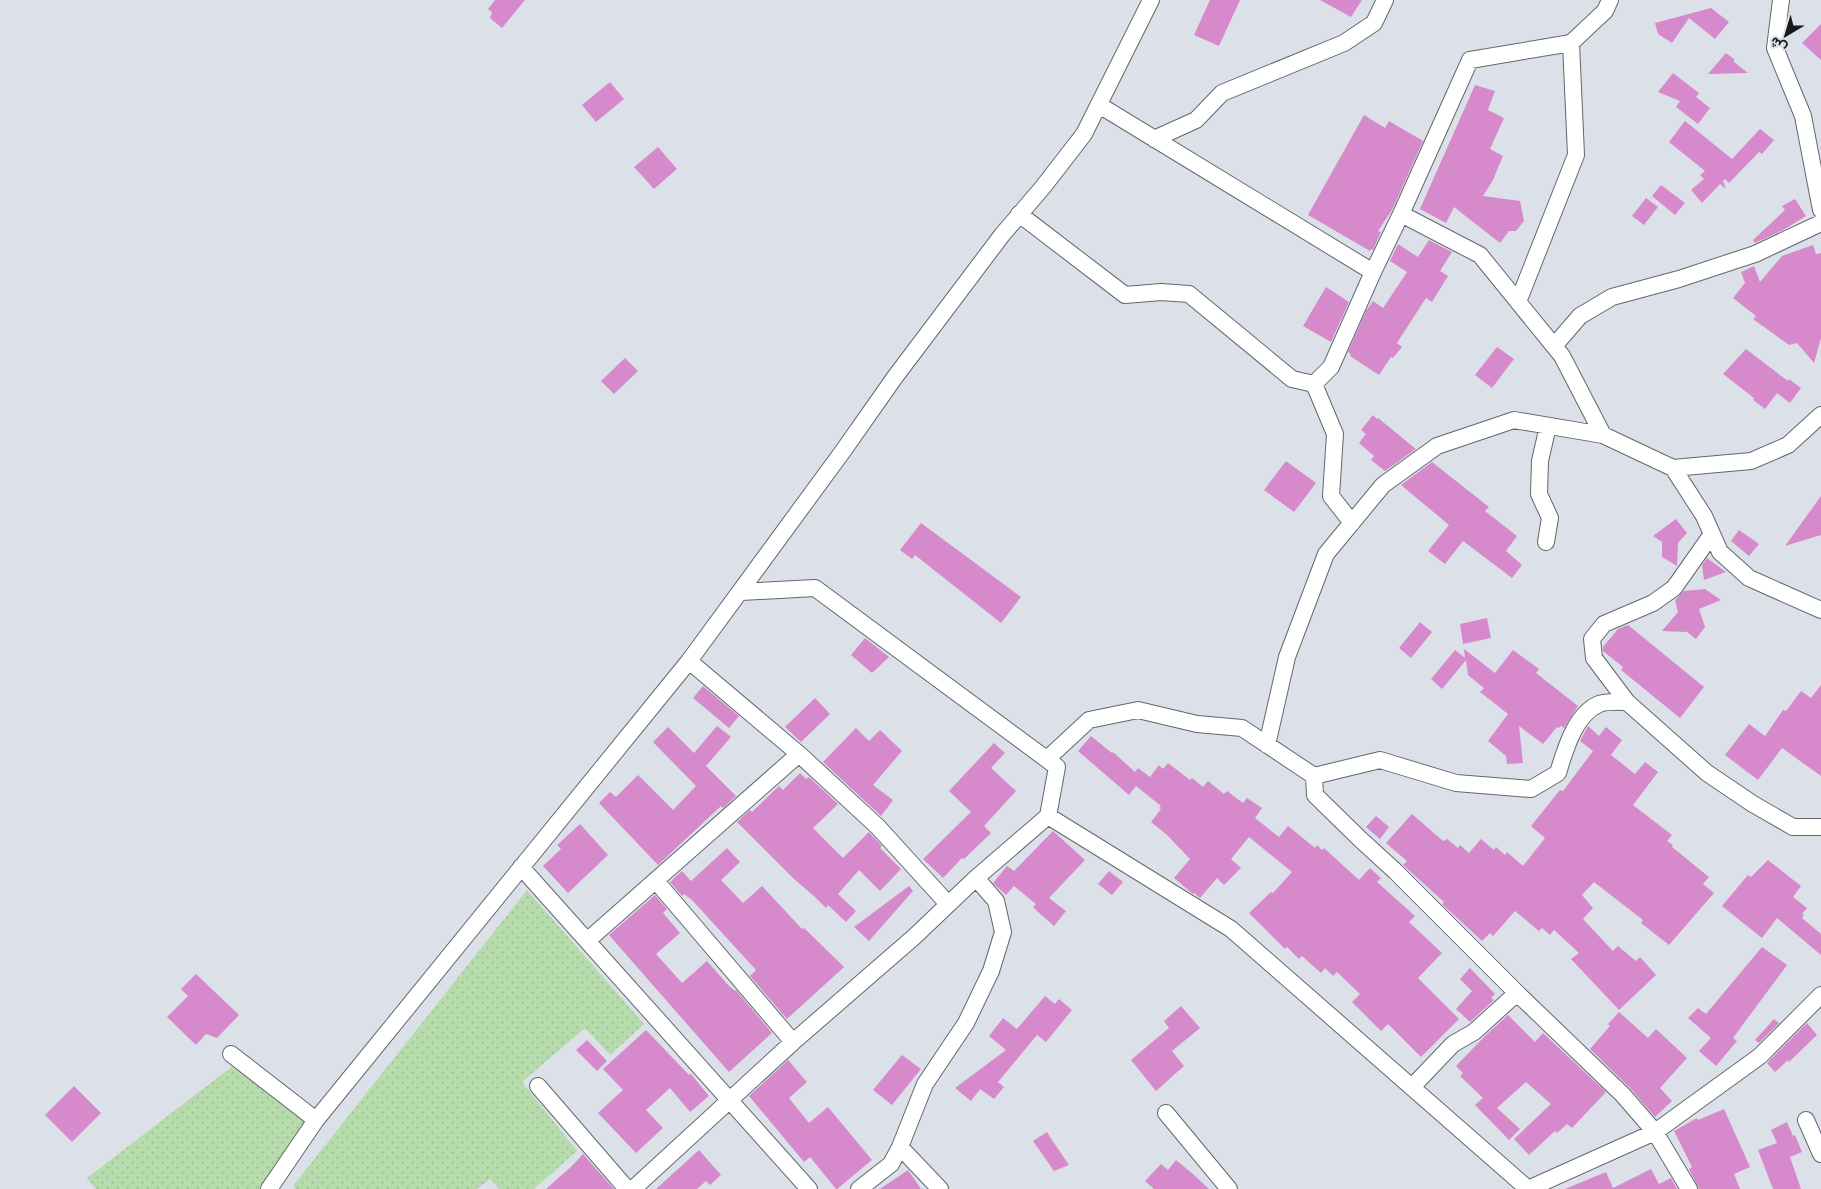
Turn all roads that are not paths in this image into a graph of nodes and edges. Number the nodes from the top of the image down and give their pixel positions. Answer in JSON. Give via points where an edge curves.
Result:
{"nodes":[{"id":1,"x":1151,"y":0,"type":"edge"},
{"id":2,"x":1385,"y":0,"type":"edge"},
{"id":3,"x":1610,"y":0,"type":"edge"},
{"id":4,"x":1781,"y":0,"type":"edge"},
{"id":5,"x":1571,"y":43,"type":"junction"},
{"id":6,"x":1099,"y":105,"type":"junction"},
{"id":7,"x":1154,"y":139,"type":"junction"},
{"id":8,"x":1821,"y":210,"type":"edge"},
{"id":9,"x":1019,"y":214,"type":"junction"},
{"id":10,"x":1401,"y":214,"type":"junction"},
{"id":11,"x":1821,"y":223,"type":"edge"},
{"id":12,"x":1373,"y":272,"type":"junction"},
{"id":13,"x":1518,"y":302,"type":"junction"},
{"id":14,"x":1554,"y":346,"type":"junction"},
{"id":15,"x":1314,"y":384,"type":"junction"},
{"id":16,"x":1821,"y":415,"type":"edge"},
{"id":17,"x":1548,"y":426,"type":"junction"},
{"id":18,"x":1603,"y":435,"type":"junction"},
{"id":19,"x":1673,"y":468,"type":"junction"},
{"id":20,"x":1352,"y":523,"type":"junction"},
{"id":21,"x":1712,"y":534,"type":"junction"},
{"id":22,"x":1546,"y":542,"type":"dead end"},
{"id":23,"x":741,"y":592,"type":"junction"},
{"id":24,"x":1821,"y":610,"type":"edge"},
{"id":25,"x":688,"y":661,"type":"junction"},
{"id":26,"x":1627,"y":702,"type":"junction"},
{"id":27,"x":1267,"y":745,"type":"junction"},
{"id":28,"x":799,"y":754,"type":"junction"},
{"id":29,"x":1047,"y":759,"type":"junction"},
{"id":30,"x":1314,"y":776,"type":"junction"},
{"id":31,"x":1048,"y":816,"type":"junction"},
{"id":32,"x":1821,"y":827,"type":"edge"},
{"id":33,"x":520,"y":867,"type":"junction"},
{"id":34,"x":976,"y":878,"type":"junction"},
{"id":35,"x":656,"y":881,"type":"junction"},
{"id":36,"x":948,"y":904,"type":"junction"},
{"id":37,"x":588,"y":940,"type":"junction"},
{"id":38,"x":1516,"y":993,"type":"junction"},
{"id":39,"x":1821,"y":995,"type":"edge"},
{"id":40,"x":793,"y":1042,"type":"junction"},
{"id":41,"x":231,"y":1054,"type":"dead end"},
{"id":42,"x":538,"y":1086,"type":"dead end"},
{"id":43,"x":1412,"y":1087,"type":"junction"},
{"id":44,"x":731,"y":1101,"type":"junction"},
{"id":45,"x":1166,"y":1113,"type":"dead end"},
{"id":46,"x":316,"y":1120,"type":"junction"},
{"id":47,"x":1806,"y":1120,"type":"dead end"},
{"id":48,"x":1655,"y":1132,"type":"junction"},
{"id":49,"x":900,"y":1147,"type":"junction"},
{"id":50,"x":1821,"y":1154,"type":"edge"},
{"id":51,"x":1547,"y":1186,"type":"edge"},
{"id":52,"x":269,"y":1189,"type":"edge"},
{"id":53,"x":627,"y":1189,"type":"edge"},
{"id":54,"x":633,"y":1189,"type":"edge"},
{"id":55,"x":809,"y":1189,"type":"edge"},
{"id":56,"x":859,"y":1189,"type":"edge"},
{"id":57,"x":940,"y":1189,"type":"edge"},
{"id":58,"x":1229,"y":1189,"type":"edge"},
{"id":59,"x":1528,"y":1189,"type":"edge"},
{"id":60,"x":1689,"y":1189,"type":"edge"}],
"edges":[{"from":1,"to":6,"type":"street"},
{"from":2,"to":7,"type":"street","via":[[1374,23],[1344,43],[1222,93],[1196,120]]},
{"from":3,"to":5,"type":"street","via":[[1605,11]]},
{"from":4,"to":8,"type":"street","via":[[1776,48],[1803,116]]},
{"from":5,"to":10,"type":"street","via":[[1470,60]]},
{"from":5,"to":13,"type":"street","via":[[1576,155]]},
{"from":6,"to":7,"type":"street"},
{"from":6,"to":9,"type":"street","via":[[1084,134]]},
{"from":7,"to":12,"type":"street"},
{"from":9,"to":15,"type":"street","via":[[1125,295],[1189,294],[1292,379]]},
{"from":9,"to":23,"type":"street","via":[[895,377]]},
{"from":10,"to":12,"type":"street"},
{"from":10,"to":13,"type":"street","via":[[1480,255]]},
{"from":11,"to":14,"type":"street","via":[[1755,254],[1612,297],[1580,316]]},
{"from":12,"to":15,"type":"street","via":[[1331,367]]},
{"from":13,"to":14,"type":"street"},
{"from":14,"to":18,"type":"street"},
{"from":15,"to":20,"type":"street","via":[[1335,434],[1331,496]]},
{"from":16,"to":19,"type":"street","via":[[1788,445],[1751,462]]},
{"from":17,"to":18,"type":"street"},
{"from":17,"to":20,"type":"street","via":[[1514,420],[1437,446],[1384,485]]},
{"from":17,"to":22,"type":"street","via":[[1540,461],[1538,494],[1550,518]]},
{"from":18,"to":19,"type":"street"},
{"from":19,"to":21,"type":"street"},
{"from":20,"to":27,"type":"street","via":[[1326,554],[1287,657]]},
{"from":21,"to":24,"type":"street","via":[[1720,552],[1749,578]]},
{"from":21,"to":26,"type":"street","via":[[1674,588],[1653,602],[1604,624],[1592,639],[1594,658]]},
{"from":23,"to":25,"type":"street"},
{"from":23,"to":29,"type":"street","via":[[816,588]]},
{"from":25,"to":28,"type":"street"},
{"from":25,"to":33,"type":"street"},
{"from":26,"to":30,"type":"street","via":[[1600,703],[1584,715],[1568,742],[1558,773],[1531,789],[1456,783],[1380,760]]},
{"from":26,"to":32,"type":"street","via":[[1707,773],[1753,804],[1793,827]]},
{"from":27,"to":29,"type":"street","via":[[1242,728],[1197,724],[1138,710],[1089,720]]},
{"from":27,"to":30,"type":"street"},
{"from":28,"to":35,"type":"street"},
{"from":28,"to":36,"type":"street","via":[[878,827]]},
{"from":29,"to":31,"type":"street","via":[[1057,767]]},
{"from":30,"to":38,"type":"street","via":[[1315,795]]},
{"from":31,"to":34,"type":"street"},
{"from":31,"to":43,"type":"street","via":[[1231,929]]},
{"from":33,"to":37,"type":"street"},
{"from":33,"to":46,"type":"street"},
{"from":34,"to":36,"type":"street"},
{"from":34,"to":49,"type":"street","via":[[996,901],[1003,932],[992,971],[966,1023],[925,1084]]},
{"from":35,"to":37,"type":"street"},
{"from":35,"to":40,"type":"street"},
{"from":36,"to":40,"type":"street"},
{"from":37,"to":44,"type":"street"},
{"from":38,"to":43,"type":"street","via":[[1474,1032],[1453,1044]]},
{"from":38,"to":48,"type":"street","via":[[1623,1095]]},
{"from":39,"to":48,"type":"street","via":[[1760,1056]]},
{"from":40,"to":44,"type":"street"},
{"from":41,"to":46,"type":"street"},
{"from":42,"to":53,"type":"street"},
{"from":43,"to":59,"type":"street"},
{"from":44,"to":54,"type":"street"},
{"from":44,"to":55,"type":"street"},
{"from":45,"to":58,"type":"street"},
{"from":46,"to":52,"type":"street"},
{"from":47,"to":50,"type":"street"},
{"from":48,"to":51,"type":"street"},
{"from":48,"to":60,"type":"street"},
{"from":49,"to":56,"type":"street","via":[[891,1164]]},
{"from":49,"to":57,"type":"street"},
{"from":51,"to":59,"type":"street"}]}
